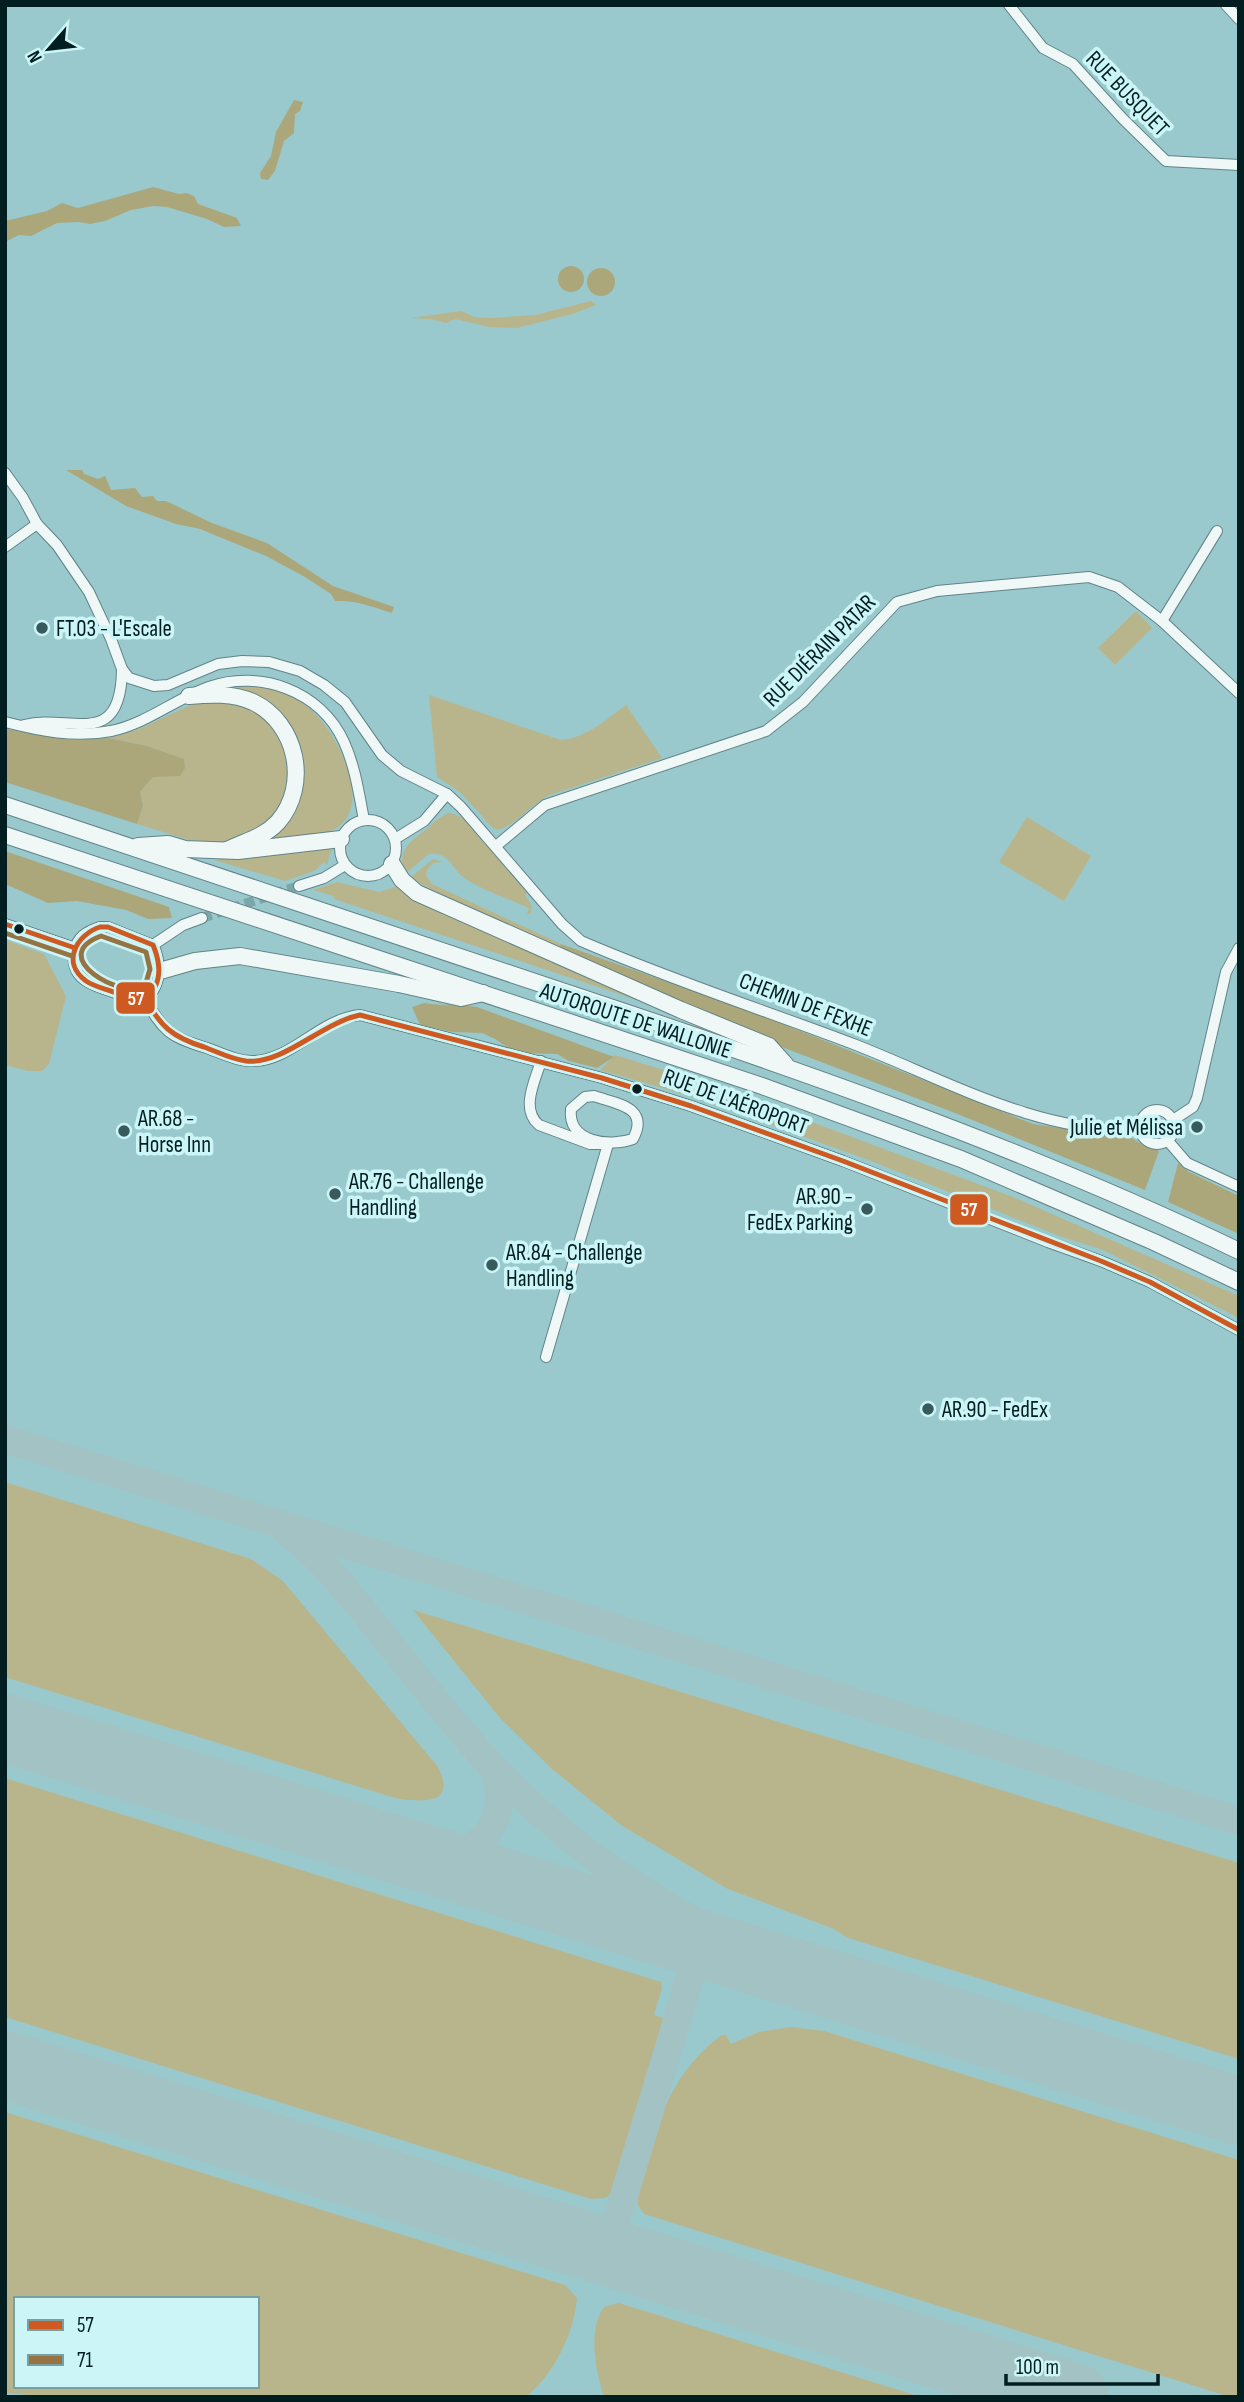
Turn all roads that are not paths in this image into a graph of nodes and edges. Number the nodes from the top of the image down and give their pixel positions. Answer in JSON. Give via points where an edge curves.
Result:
{"nodes":[{"id":1,"x":1009,"y":5,"type":"edge"},
{"id":2,"x":1226,"y":5,"type":"edge"},
{"id":3,"x":1239,"y":19,"type":"edge"},
{"id":4,"x":1239,"y":165,"type":"edge"},
{"id":5,"x":5,"y":473,"type":"edge"},
{"id":6,"x":37,"y":524,"type":"junction"},
{"id":7,"x":1217,"y":531,"type":"dead end"},
{"id":8,"x":5,"y":547,"type":"edge"},
{"id":9,"x":1162,"y":621,"type":"junction"},
{"id":10,"x":122,"y":669,"type":"junction"},
{"id":11,"x":1239,"y":693,"type":"edge"},
{"id":12,"x":190,"y":696,"type":"junction"},
{"id":13,"x":5,"y":722,"type":"edge"},
{"id":14,"x":19,"y":726,"type":"junction"},
{"id":15,"x":447,"y":794,"type":"junction"},
{"id":16,"x":5,"y":805,"type":"edge"},
{"id":17,"x":364,"y":820,"type":"junction"},
{"id":18,"x":5,"y":835,"type":"edge"},
{"id":19,"x":341,"y":839,"type":"junction"},
{"id":20,"x":395,"y":839,"type":"junction"},
{"id":21,"x":496,"y":846,"type":"junction"},
{"id":22,"x":132,"y":847,"type":"junction"},
{"id":23,"x":227,"y":850,"type":"junction"},
{"id":24,"x":392,"y":864,"type":"junction"},
{"id":25,"x":345,"y":865,"type":"junction"},
{"id":26,"x":299,"y":886,"type":"tunnel mouth"},
{"id":27,"x":202,"y":918,"type":"tunnel mouth"},
{"id":28,"x":5,"y":924,"type":"edge"},
{"id":29,"x":153,"y":944,"type":"junction"},
{"id":30,"x":75,"y":948,"type":"junction"},
{"id":31,"x":1239,"y":948,"type":"edge"},
{"id":32,"x":159,"y":971,"type":"junction"},
{"id":33,"x":483,"y":993,"type":"junction"},
{"id":34,"x":144,"y":997,"type":"junction"},
{"id":35,"x":541,"y":1061,"type":"junction"},
{"id":36,"x":788,"y":1066,"type":"junction"},
{"id":37,"x":1173,"y":1120,"type":"junction"},
{"id":38,"x":1140,"y":1129,"type":"junction"},
{"id":39,"x":1168,"y":1142,"type":"junction"},
{"id":40,"x":608,"y":1144,"type":"junction"},
{"id":41,"x":1239,"y":1187,"type":"edge"},
{"id":42,"x":1239,"y":1251,"type":"edge"},
{"id":43,"x":1239,"y":1282,"type":"edge"},
{"id":44,"x":1239,"y":1330,"type":"edge"},
{"id":45,"x":546,"y":1357,"type":"dead end"}],
"edges":[{"from":1,"to":4,"type":"street","name":"RUE BUSQUET","via":[[1043,48],[1073,64],[1166,161]]},
{"from":2,"to":3,"type":"street"},
{"from":5,"to":6,"type":"street"},
{"from":6,"to":8,"type":"street"},
{"from":6,"to":10,"type":"street","via":[[89,592]]},
{"from":7,"to":9,"type":"street"},
{"from":9,"to":11,"type":"street","name":"RUE DIÉRAIN PATAR"},
{"from":9,"to":21,"type":"street","name":"RUE DIÉRAIN PATAR","via":[[1118,587],[1089,577],[937,590],[897,602],[803,702],[766,731],[545,806]]},
{"from":10,"to":14,"type":"street","via":[[118,700],[104,718],[88,725],[37,721]]},
{"from":10,"to":15,"type":"street","via":[[129,678],[154,686],[168,685],[218,664],[242,661],[269,662],[300,671],[345,702],[382,755],[401,771]]},
{"from":12,"to":14,"type":"street","via":[[110,731],[71,734]]},
{"from":12,"to":17,"type":"street","via":[[229,682],[261,681],[313,704],[345,743]]},
{"from":12,"to":23,"type":"highway","via":[[227,695],[256,704],[280,723],[294,754],[297,777],[285,812],[264,834]]},
{"from":13,"to":14,"type":"street"},
{"from":15,"to":20,"type":"street","via":[[424,821]]},
{"from":15,"to":21,"type":"street","name":"CHEMIN DE FEXHE"},
{"from":16,"to":22,"type":"highway","name":"AUTOROUTE DE WALLONIE"},
{"from":17,"to":19,"type":"street","via":[[350,826]]},
{"from":17,"to":20,"type":"street","via":[[383,824]]},
{"from":18,"to":33,"type":"highway","name":"AUTOROUTE DE WALLONIE"},
{"from":19,"to":23,"type":"highway"},
{"from":19,"to":25,"type":"street"},
{"from":20,"to":24,"type":"street"},
{"from":21,"to":38,"type":"street","name":"CHEMIN DE FEXHE","via":[[581,941],[1032,1116]]},
{"from":22,"to":23,"type":"highway","via":[[168,844]]},
{"from":22,"to":36,"type":"highway","name":"AUTOROUTE DE WALLONIE"},
{"from":24,"to":25,"type":"street","via":[[368,877]]},
{"from":24,"to":36,"type":"highway","via":[[416,893],[769,1046]]},
{"from":25,"to":26,"type":"street"},
{"from":27,"to":29,"type":"street"},
{"from":28,"to":30,"type":"street"},
{"from":29,"to":30,"type":"street","via":[[108,927],[84,934]]},
{"from":29,"to":32,"type":"street"},
{"from":30,"to":34,"type":"street","via":[[74,965],[83,981],[134,999]]},
{"from":31,"to":37,"type":"street","via":[[1226,972],[1198,1098]]},
{"from":32,"to":33,"type":"highway","via":[[240,956],[461,998]]},
{"from":32,"to":34,"type":"street","via":[[158,980]]},
{"from":33,"to":43,"type":"highway","name":"AUTOROUTE DE WALLONIE","via":[[762,1086],[961,1159]]},
{"from":34,"to":35,"type":"street","name":"RUE DE L'AÉROPORT","via":[[156,1019],[177,1039],[252,1061],[281,1053],[333,1021],[360,1014]]},
{"from":35,"to":40,"type":"street","via":[[528,1110],[534,1121],[590,1144]]},
{"from":35,"to":44,"type":"street","name":"RUE DE L'AÉROPORT","via":[[664,1097],[952,1202],[1136,1275]]},
{"from":36,"to":42,"type":"highway","name":"AUTOROUTE DE WALLONIE","via":[[1061,1171]]},
{"from":37,"to":38,"type":"street","via":[[1163,1111],[1150,1111]]},
{"from":37,"to":39,"type":"street","via":[[1174,1132]]},
{"from":38,"to":39,"type":"street","name":"CHEMIN DE FEXHE","via":[[1150,1143]]},
{"from":39,"to":41,"type":"street","name":"CHEMIN DE FEXHE","via":[[1187,1163]]},
{"from":40,"to":40,"type":"street","via":[[577,1130],[570,1116],[585,1097],[630,1108],[639,1119],[633,1139]]},
{"from":40,"to":45,"type":"street"}]}
